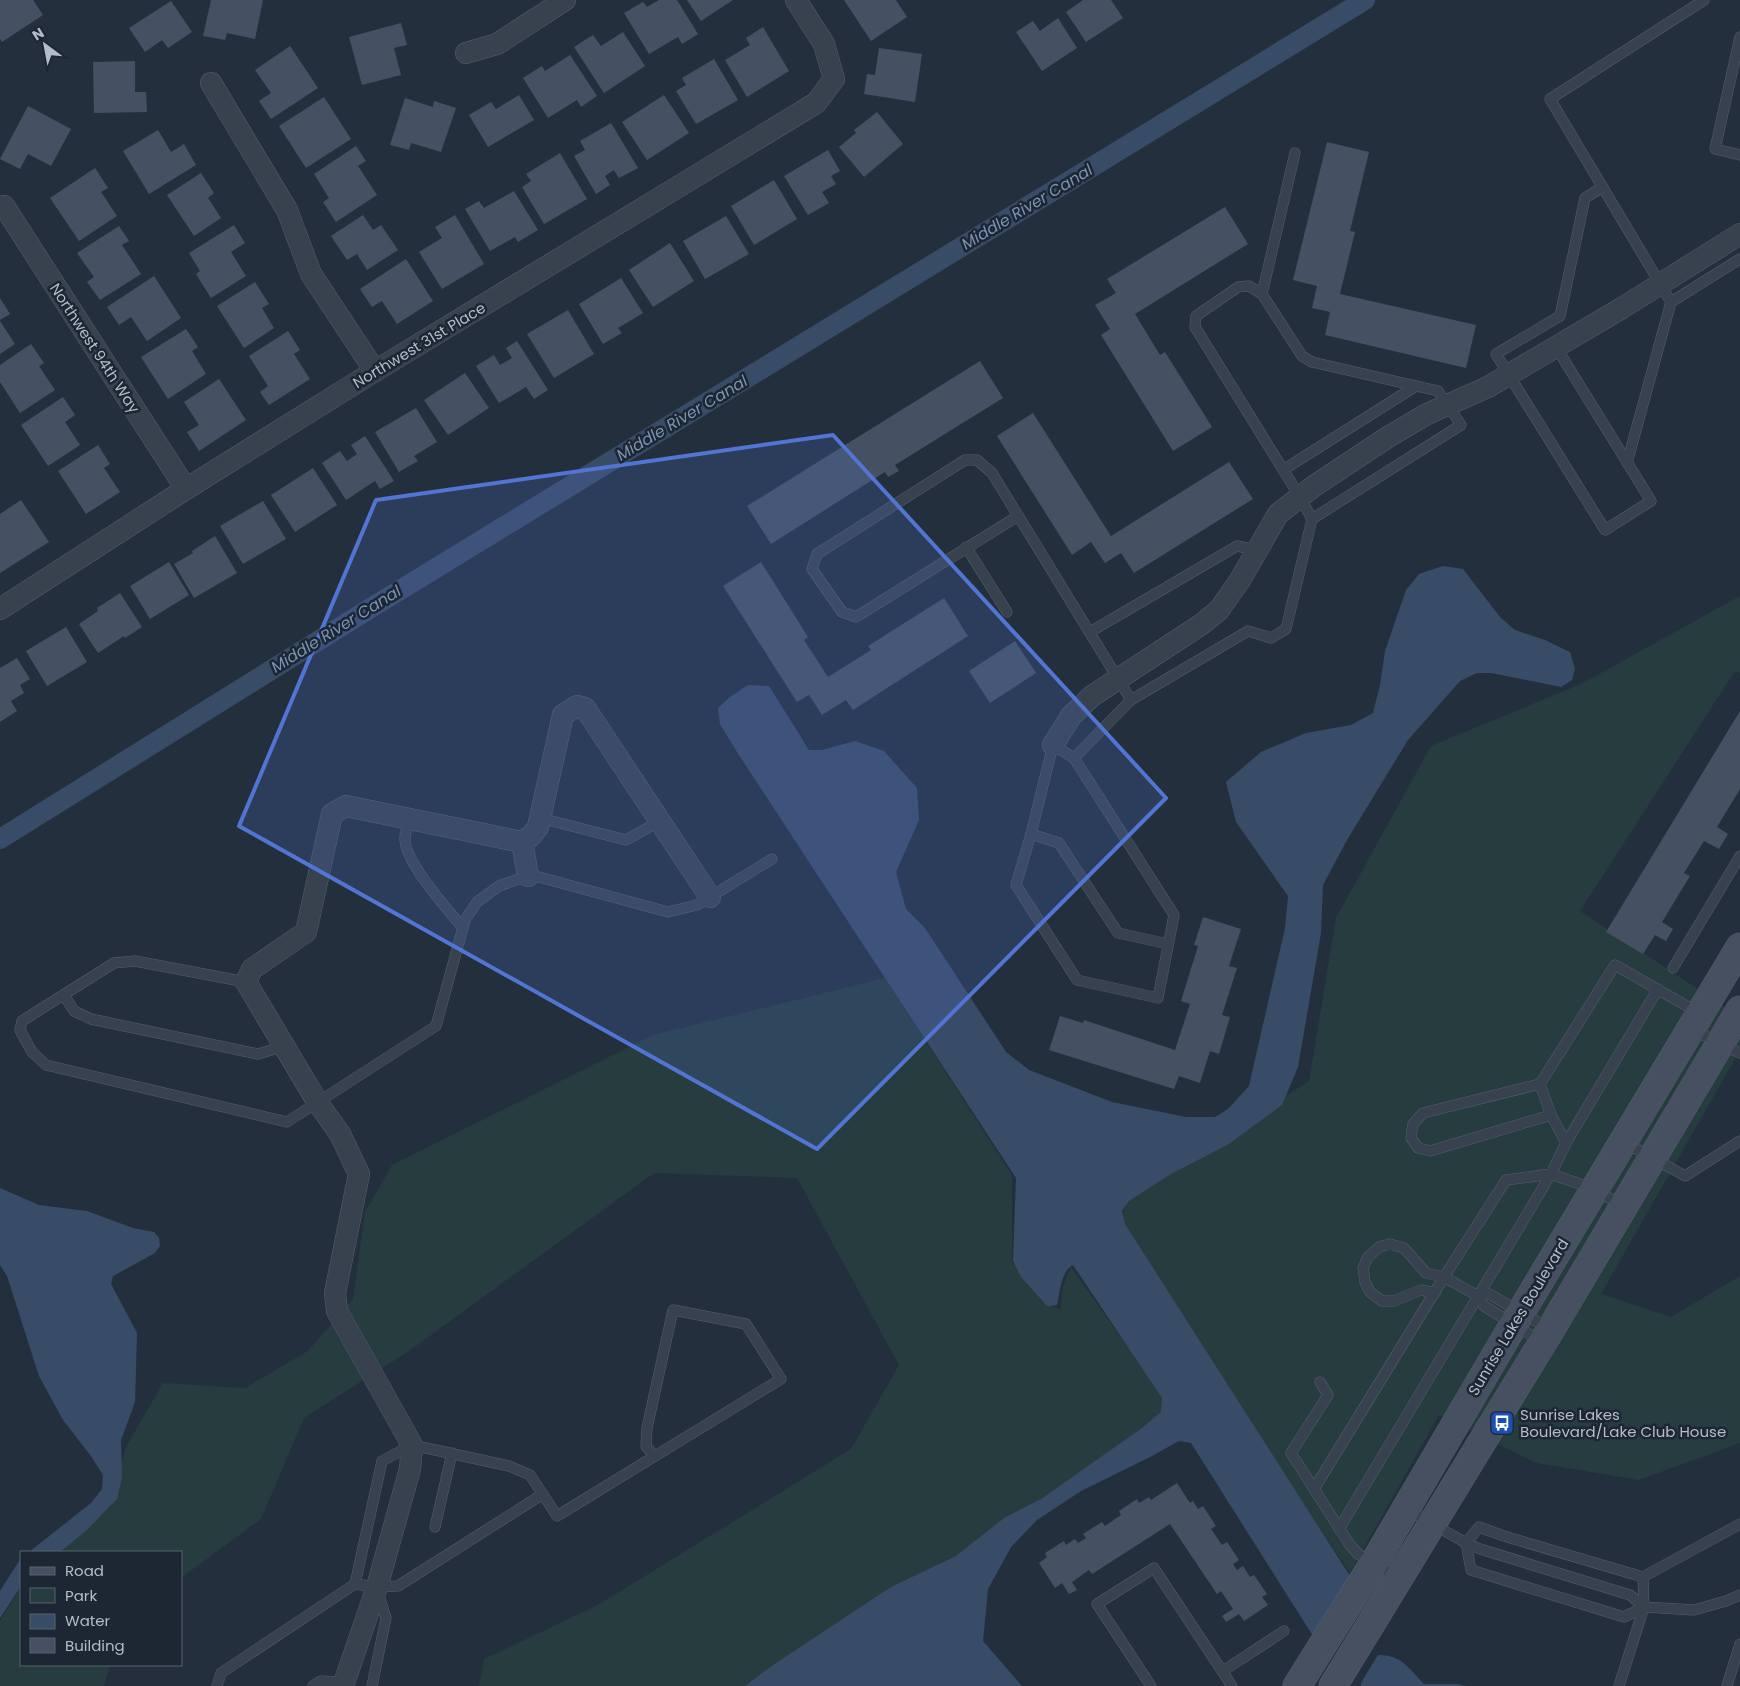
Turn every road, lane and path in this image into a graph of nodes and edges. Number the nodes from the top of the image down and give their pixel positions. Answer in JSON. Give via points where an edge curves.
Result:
{"nodes":[{"id":1,"x":565,"y":0,"type":"edge"},
{"id":2,"x":796,"y":0,"type":"edge"},
{"id":3,"x":1704,"y":0,"type":"edge"},
{"id":4,"x":1740,"y":36,"type":"edge"},
{"id":5,"x":466,"y":53,"type":"dead end"},
{"id":6,"x":211,"y":83,"type":"dead end"},
{"id":7,"x":1295,"y":152,"type":"dead end"},
{"id":8,"x":1740,"y":155,"type":"edge"},
{"id":9,"x":1603,"y":187,"type":"junction"},
{"id":10,"x":4,"y":206,"type":"dead end"},
{"id":11,"x":1740,"y":234,"type":"edge"},
{"id":12,"x":1740,"y":259,"type":"edge"},
{"id":13,"x":1661,"y":283,"type":"junction"},
{"id":14,"x":1262,"y":294,"type":"junction"},
{"id":15,"x":1671,"y":302,"type":"junction"},
{"id":16,"x":1556,"y":347,"type":"junction"},
{"id":17,"x":375,"y":371,"type":"junction"},
{"id":18,"x":1509,"y":375,"type":"junction"},
{"id":19,"x":1416,"y":386,"type":"junction"},
{"id":20,"x":1449,"y":405,"type":"junction"},
{"id":21,"x":1627,"y":463,"type":"junction"},
{"id":22,"x":1283,"y":470,"type":"junction"},
{"id":23,"x":186,"y":489,"type":"junction"},
{"id":24,"x":1300,"y":497,"type":"junction"},
{"id":25,"x":1018,"y":516,"type":"junction"},
{"id":26,"x":1312,"y":519,"type":"junction"},
{"id":27,"x":966,"y":548,"type":"junction"},
{"id":28,"x":1256,"y":550,"type":"junction"},
{"id":29,"x":0,"y":609,"type":"edge"},
{"id":30,"x":1007,"y":612,"type":"dead end"},
{"id":31,"x":1090,"y":632,"type":"junction"},
{"id":32,"x":1119,"y":679,"type":"junction"},
{"id":33,"x":1131,"y":700,"type":"junction"},
{"id":34,"x":1053,"y":745,"type":"junction"},
{"id":35,"x":1074,"y":758,"type":"junction"},
{"id":36,"x":540,"y":818,"type":"junction"},
{"id":37,"x":409,"y":819,"type":"junction"},
{"id":38,"x":660,"y":821,"type":"junction"},
{"id":39,"x":1031,"y":834,"type":"junction"},
{"id":40,"x":522,"y":842,"type":"junction"},
{"id":41,"x":1740,"y":856,"type":"edge"},
{"id":42,"x":772,"y":859,"type":"dead end"},
{"id":43,"x":528,"y":876,"type":"junction"},
{"id":44,"x":710,"y":898,"type":"junction"},
{"id":45,"x":463,"y":928,"type":"junction"},
{"id":46,"x":1168,"y":944,"type":"junction"},
{"id":47,"x":1740,"y":947,"type":"edge"},
{"id":48,"x":1673,"y":968,"type":"dead end"},
{"id":49,"x":246,"y":982,"type":"junction"},
{"id":50,"x":1658,"y":989,"type":"junction"},
{"id":51,"x":64,"y":995,"type":"junction"},
{"id":52,"x":1740,"y":1010,"type":"edge"},
{"id":53,"x":1696,"y":1021,"type":"junction"},
{"id":54,"x":285,"y":1046,"type":"junction"},
{"id":55,"x":1730,"y":1048,"type":"edge"},
{"id":56,"x":1540,"y":1084,"type":"junction"},
{"id":57,"x":318,"y":1103,"type":"junction"},
{"id":58,"x":1552,"y":1115,"type":"junction"},
{"id":59,"x":1740,"y":1141,"type":"edge"},
{"id":60,"x":1623,"y":1142,"type":"junction"},
{"id":61,"x":1566,"y":1143,"type":"junction"},
{"id":62,"x":1652,"y":1158,"type":"junction"},
{"id":63,"x":1552,"y":1174,"type":"junction"},
{"id":64,"x":1594,"y":1189,"type":"junction"},
{"id":65,"x":1622,"y":1206,"type":"junction"},
{"id":66,"x":1444,"y":1277,"type":"junction"},
{"id":67,"x":1434,"y":1293,"type":"junction"},
{"id":68,"x":1478,"y":1296,"type":"junction"},
{"id":69,"x":1517,"y":1318,"type":"junction"},
{"id":70,"x":1546,"y":1335,"type":"junction"},
{"id":71,"x":1320,"y":1382,"type":"dead end"},
{"id":72,"x":412,"y":1445,"type":"junction"},
{"id":73,"x":452,"y":1453,"type":"junction"},
{"id":74,"x":654,"y":1456,"type":"junction"},
{"id":75,"x":1314,"y":1489,"type":"junction"},
{"id":76,"x":543,"y":1494,"type":"junction"},
{"id":77,"x":1405,"y":1509,"type":"junction"},
{"id":78,"x":1432,"y":1523,"type":"junction"},
{"id":79,"x":1740,"y":1524,"type":"edge"},
{"id":80,"x":435,"y":1527,"type":"dead end"},
{"id":81,"x":1340,"y":1529,"type":"junction"},
{"id":82,"x":1466,"y":1543,"type":"junction"},
{"id":83,"x":1374,"y":1563,"type":"junction"},
{"id":84,"x":1643,"y":1577,"type":"junction"},
{"id":85,"x":1399,"y":1578,"type":"junction"},
{"id":86,"x":355,"y":1584,"type":"junction"},
{"id":87,"x":376,"y":1587,"type":"junction"},
{"id":88,"x":1740,"y":1595,"type":"edge"},
{"id":89,"x":1644,"y":1607,"type":"junction"},
{"id":90,"x":1284,"y":1631,"type":"dead end"},
{"id":91,"x":1740,"y":1644,"type":"edge"},
{"id":92,"x":1223,"y":1671,"type":"junction"},
{"id":93,"x":344,"y":1684,"type":"edge"},
{"id":94,"x":217,"y":1686,"type":"edge"},
{"id":95,"x":313,"y":1686,"type":"edge"},
{"id":96,"x":372,"y":1686,"type":"edge"},
{"id":97,"x":1151,"y":1686,"type":"edge"},
{"id":98,"x":1232,"y":1686,"type":"edge"},
{"id":99,"x":1297,"y":1686,"type":"edge"},
{"id":100,"x":1333,"y":1686,"type":"edge"},
{"id":101,"x":1619,"y":1686,"type":"edge"},
{"id":102,"x":1728,"y":1686,"type":"edge"}],
"edges":[{"from":1,"to":5,"type":"street","via":[[497,44]]},
{"from":2,"to":17,"type":"street","name":"Northwest 31st Place","via":[[824,44],[834,79],[816,103]]},
{"from":3,"to":9,"type":"lane","via":[[1550,99]]},
{"from":4,"to":8,"type":"lane","via":[[1715,149]]},
{"from":6,"to":17,"type":"street","via":[[286,210],[311,274]]},
{"from":7,"to":14,"type":"lane"},
{"from":9,"to":13,"type":"lane"},
{"from":9,"to":18,"type":"lane","via":[[1585,198],[1560,316],[1496,354]]},
{"from":10,"to":23,"type":"street","name":"Northwest 94th Way"},
{"from":11,"to":13,"type":"street"},
{"from":12,"to":15,"type":"lane"},
{"from":13,"to":15,"type":"lane"},
{"from":13,"to":16,"type":"street"},
{"from":14,"to":19,"type":"lane","via":[[1302,356],[1312,362]]},
{"from":14,"to":22,"type":"lane","via":[[1248,286],[1238,287],[1196,316],[1195,327]]},
{"from":15,"to":21,"type":"lane"},
{"from":16,"to":18,"type":"street"},
{"from":16,"to":21,"type":"lane"},
{"from":17,"to":23,"type":"street","name":"Northwest 31st Place"},
{"from":18,"to":20,"type":"street"},
{"from":18,"to":21,"type":"lane","via":[[1605,530],[1650,502]]},
{"from":19,"to":20,"type":"lane","via":[[1438,391]]},
{"from":19,"to":22,"type":"lane"},
{"from":20,"to":24,"type":"street","via":[[1388,437]]},
{"from":20,"to":26,"type":"lane","via":[[1461,425]]},
{"from":22,"to":24,"type":"lane"},
{"from":23,"to":29,"type":"street","name":"Northwest 31st Place"},
{"from":24,"to":26,"type":"lane"},
{"from":24,"to":28,"type":"street","via":[[1278,514]]},
{"from":25,"to":27,"type":"lane"},
{"from":25,"to":27,"type":"lane","via":[[992,473],[977,460],[965,460],[817,554],[812,569],[842,612],[856,617]]},
{"from":25,"to":31,"type":"lane"},
{"from":26,"to":33,"type":"lane","via":[[1286,629],[1271,638],[1248,631]]},
{"from":27,"to":30,"type":"lane"},
{"from":28,"to":31,"type":"lane","via":[[1237,546]]},
{"from":28,"to":32,"type":"street","via":[[1219,610]]},
{"from":31,"to":32,"type":"lane"},
{"from":32,"to":33,"type":"lane"},
{"from":32,"to":34,"type":"street","via":[[1092,696],[1072,716]]},
{"from":33,"to":35,"type":"lane"},
{"from":34,"to":35,"type":"lane"},
{"from":34,"to":39,"type":"lane"},
{"from":35,"to":46,"type":"lane","via":[[1174,915]]},
{"from":36,"to":38,"type":"lane","via":[[626,840]]},
{"from":36,"to":38,"type":"street","via":[[563,715],[577,706],[585,708]]},
{"from":36,"to":40,"type":"street","via":[[538,828]]},
{"from":37,"to":40,"type":"street"},
{"from":37,"to":45,"type":"lane","via":[[404,839],[410,859]]},
{"from":37,"to":49,"type":"street","via":[[346,806],[332,814],[306,932],[252,969]]},
{"from":38,"to":44,"type":"street"},
{"from":39,"to":46,"type":"lane","via":[[1059,843],[1118,933]]},
{"from":39,"to":46,"type":"lane","via":[[1016,885],[1077,980],[1158,998]]},
{"from":40,"to":43,"type":"street"},
{"from":41,"to":48,"type":"lane"},
{"from":42,"to":44,"type":"lane"},
{"from":43,"to":44,"type":"lane","via":[[668,912],[697,905]]},
{"from":43,"to":45,"type":"lane","via":[[499,886],[477,902]]},
{"from":45,"to":57,"type":"lane","via":[[436,1026]]},
{"from":47,"to":53,"type":"street","name":"Sunrise Lakes Boulevard"},
{"from":49,"to":51,"type":"lane","via":[[134,961],[114,963]]},
{"from":49,"to":54,"type":"street"},
{"from":50,"to":53,"type":"lane"},
{"from":50,"to":56,"type":"lane","via":[[1615,965]]},
{"from":50,"to":61,"type":"lane"},
{"from":51,"to":54,"type":"lane","via":[[74,1011],[90,1019],[258,1054]]},
{"from":51,"to":57,"type":"lane","via":[[22,1020],[20,1030],[32,1052],[46,1065],[287,1122]]},
{"from":52,"to":55,"type":"street"},
{"from":53,"to":55,"type":"lane"},
{"from":53,"to":60,"type":"street","name":"Sunrise Lakes Boulevard"},
{"from":54,"to":57,"type":"street"},
{"from":55,"to":62,"type":"street"},
{"from":56,"to":58,"type":"lane"},
{"from":56,"to":58,"type":"lane","via":[[1423,1113],[1413,1124],[1410,1138],[1418,1148],[1430,1151]]},
{"from":57,"to":72,"type":"street","via":[[340,1134],[359,1174],[335,1293],[337,1312]]},
{"from":58,"to":61,"type":"lane"},
{"from":59,"to":62,"type":"lane","via":[[1685,1176]]},
{"from":60,"to":62,"type":"lane"},
{"from":60,"to":64,"type":"street","name":"Sunrise Lakes Boulevard"},
{"from":61,"to":63,"type":"lane"},
{"from":62,"to":65,"type":"street"},
{"from":63,"to":64,"type":"lane"},
{"from":63,"to":66,"type":"lane","via":[[1506,1180]]},
{"from":63,"to":68,"type":"lane"},
{"from":64,"to":65,"type":"lane"},
{"from":64,"to":69,"type":"street","name":"Sunrise Lakes Boulevard"},
{"from":65,"to":70,"type":"street"},
{"from":66,"to":67,"type":"lane"},
{"from":66,"to":67,"type":"lane","via":[[1426,1273],[1404,1248],[1390,1244],[1373,1252],[1363,1268],[1364,1282],[1370,1292],[1382,1301],[1394,1301],[1421,1290]]},
{"from":66,"to":68,"type":"lane"},
{"from":67,"to":75,"type":"lane"},
{"from":68,"to":69,"type":"lane","via":[[1489,1294]]},
{"from":68,"to":81,"type":"lane"},
{"from":69,"to":70,"type":"lane"},
{"from":69,"to":70,"type":"lane"},
{"from":69,"to":77,"type":"street","name":"Sunrise Lakes Boulevard"},
{"from":70,"to":78,"type":"street"},
{"from":71,"to":75,"type":"lane","via":[[1328,1395],[1291,1453]]},
{"from":72,"to":73,"type":"lane"},
{"from":72,"to":86,"type":"lane","via":[[382,1462]]},
{"from":72,"to":87,"type":"street","via":[[410,1469]]},
{"from":73,"to":76,"type":"lane","via":[[530,1474]]},
{"from":73,"to":80,"type":"lane"},
{"from":74,"to":74,"type":"lane","via":[[781,1379],[746,1324],[673,1310],[647,1428],[646,1446]]},
{"from":74,"to":76,"type":"lane","via":[[557,1516]]},
{"from":75,"to":81,"type":"lane"},
{"from":76,"to":87,"type":"lane","via":[[398,1586]]},
{"from":77,"to":78,"type":"lane"},
{"from":77,"to":83,"type":"street","name":"Sunrise Lakes Boulevard"},
{"from":78,"to":82,"type":"lane"},
{"from":78,"to":85,"type":"street"},
{"from":79,"to":84,"type":"lane"},
{"from":81,"to":83,"type":"lane","via":[[1358,1554]]},
{"from":82,"to":84,"type":"lane","via":[[1479,1527]]},
{"from":82,"to":89,"type":"lane","via":[[1630,1595]]},
{"from":82,"to":89,"type":"lane","via":[[1471,1570],[1624,1617]]},
{"from":83,"to":85,"type":"lane"},
{"from":83,"to":99,"type":"street","name":"Sunrise Lakes Boulevard"},
{"from":84,"to":89,"type":"lane"},
{"from":85,"to":100,"type":"street"},
{"from":86,"to":87,"type":"lane"},
{"from":86,"to":94,"type":"lane","via":[[221,1673]]},
{"from":87,"to":93,"type":"street"},
{"from":87,"to":96,"type":"lane","via":[[386,1618]]},
{"from":88,"to":89,"type":"lane","via":[[1694,1610]]},
{"from":89,"to":101,"type":"lane"},
{"from":90,"to":92,"type":"lane"},
{"from":91,"to":102,"type":"lane"},
{"from":92,"to":97,"type":"lane","via":[[1154,1568],[1097,1604]]},
{"from":92,"to":98,"type":"lane"},
{"from":93,"to":95,"type":"lane","via":[[321,1681]]}]}
